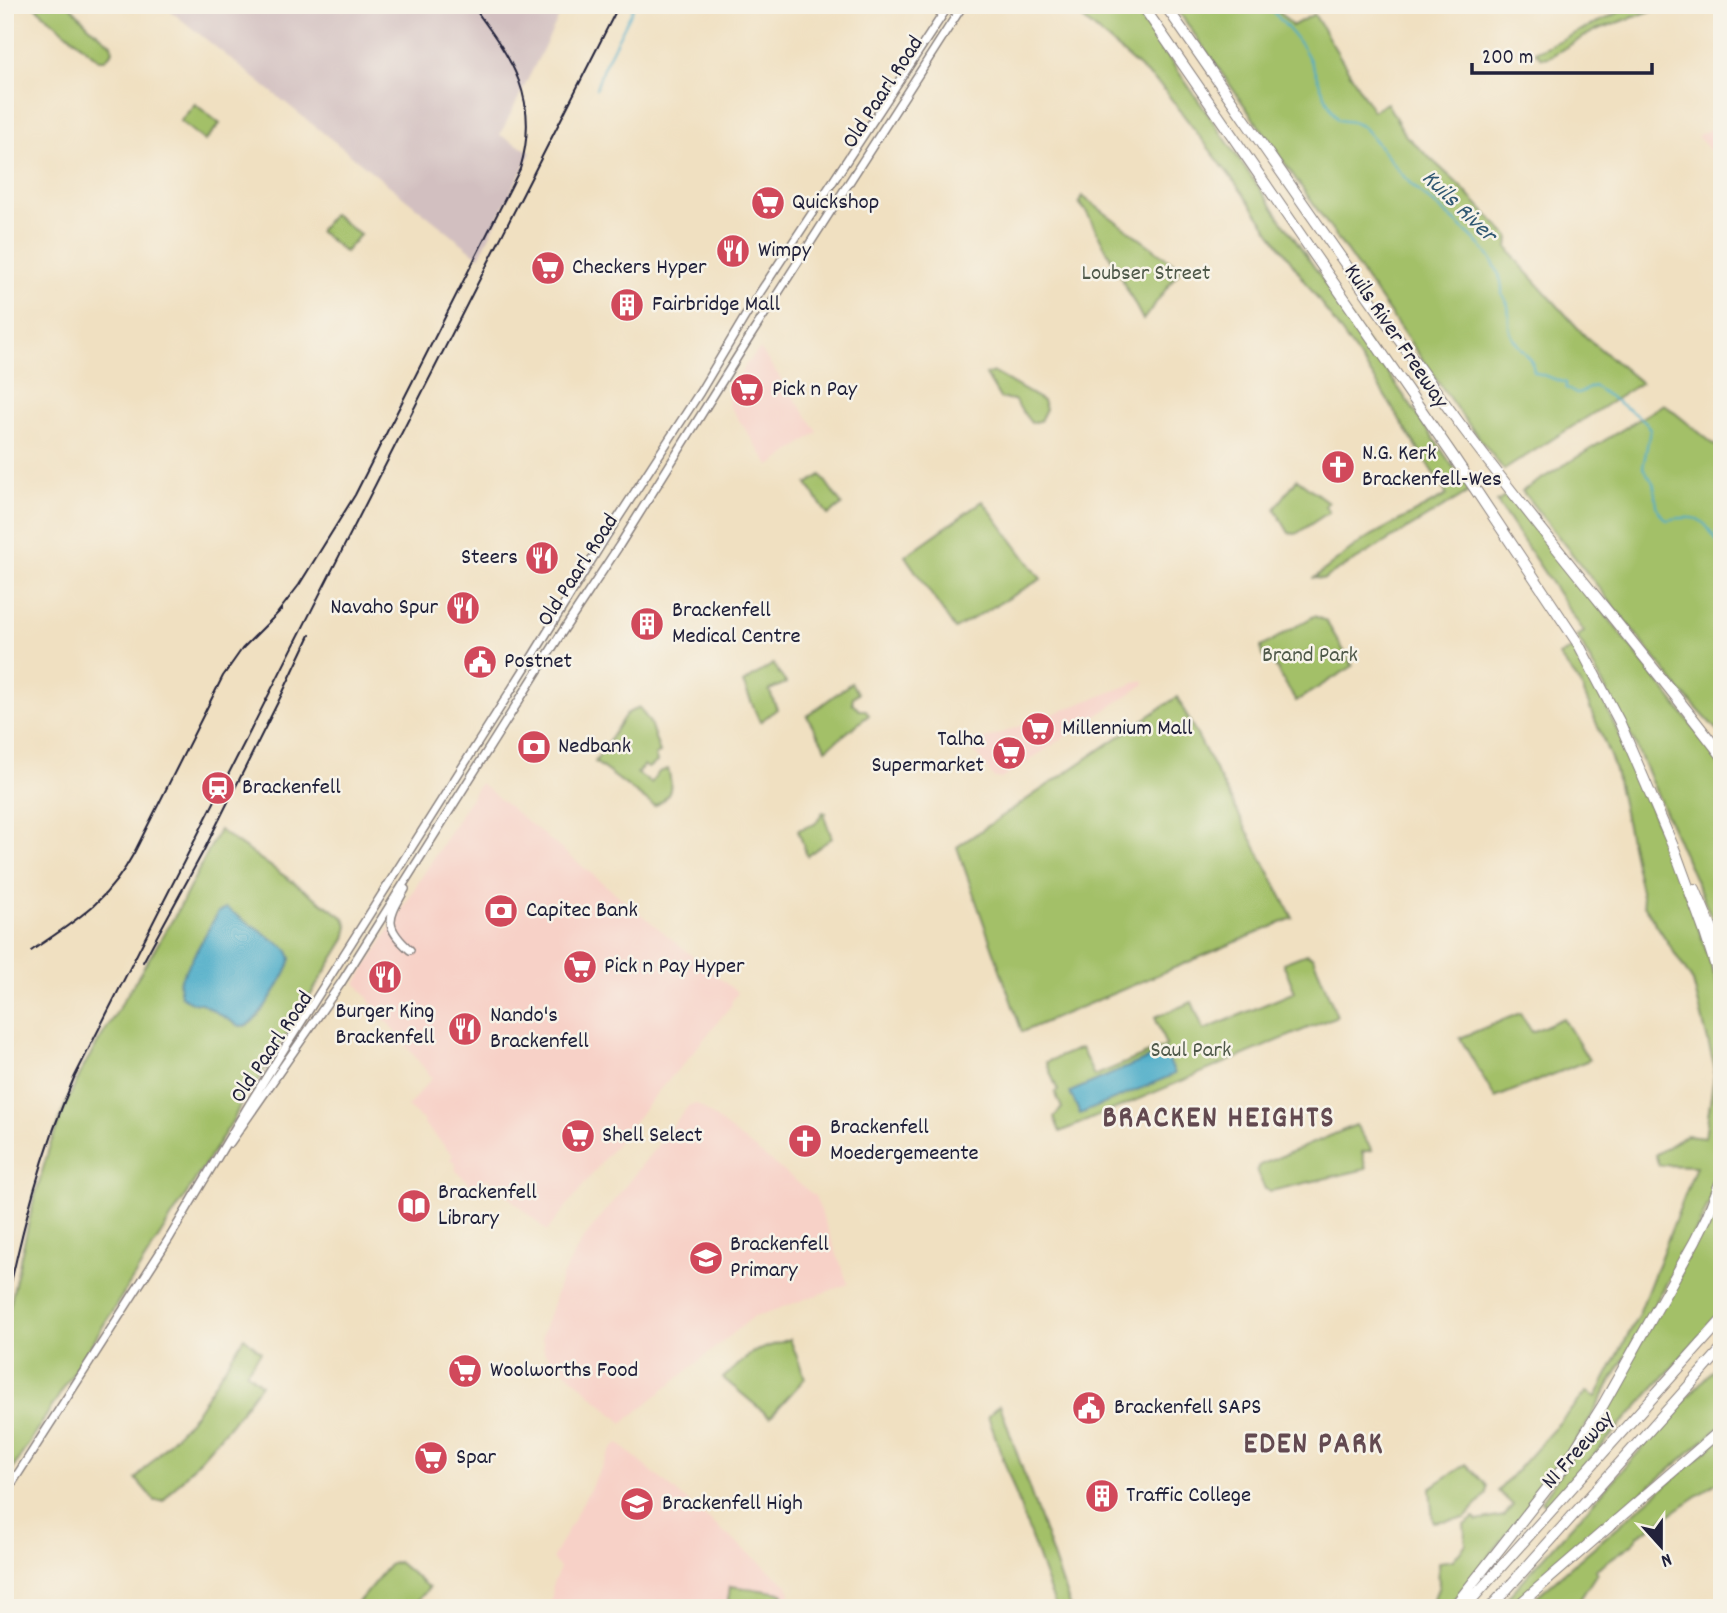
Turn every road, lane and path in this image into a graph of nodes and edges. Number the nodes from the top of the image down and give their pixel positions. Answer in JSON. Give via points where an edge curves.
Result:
{"nodes":[{"id":1,"x":949,"y":5,"type":"edge"},
{"id":2,"x":963,"y":5,"type":"edge"},
{"id":3,"x":1142,"y":5,"type":"edge"},
{"id":4,"x":1165,"y":5,"type":"edge"},
{"id":5,"x":1702,"y":726,"type":"junction"},
{"id":6,"x":1722,"y":746,"type":"edge"},
{"id":7,"x":1722,"y":756,"type":"edge"},
{"id":8,"x":1675,"y":851,"type":"junction"},
{"id":9,"x":412,"y":869,"type":"junction"},
{"id":10,"x":410,"y":950,"type":"dead end"},
{"id":11,"x":1722,"y":953,"type":"edge"},
{"id":12,"x":1722,"y":986,"type":"edge"},
{"id":13,"x":221,"y":1153,"type":"junction"},
{"id":14,"x":1722,"y":1178,"type":"edge"},
{"id":15,"x":1722,"y":1320,"type":"edge"},
{"id":16,"x":1722,"y":1349,"type":"edge"},
{"id":17,"x":1722,"y":1429,"type":"edge"},
{"id":18,"x":5,"y":1494,"type":"edge"},
{"id":19,"x":1453,"y":1608,"type":"edge"},
{"id":20,"x":1464,"y":1608,"type":"edge"},
{"id":21,"x":1490,"y":1608,"type":"edge"},
{"id":22,"x":1515,"y":1608,"type":"edge"}],
"edges":[{"from":1,"to":13,"type":"main road","name":"Old Paarl Road","via":[[755,300]]},
{"from":2,"to":9,"type":"main road","name":"Old Paarl Road"},
{"from":3,"to":8,"type":"highway","name":"Kuils River Freeway","via":[[1557,611],[1623,730]]},
{"from":4,"to":5,"type":"highway","name":"Kuils River Freeway","via":[[1397,336],[1523,504]]},
{"from":5,"to":6,"type":"highway"},
{"from":5,"to":7,"type":"highway"},
{"from":8,"to":11,"type":"highway"},
{"from":8,"to":12,"type":"highway"},
{"from":9,"to":10,"type":"main road","via":[[390,920],[395,934]]},
{"from":9,"to":13,"type":"main road","name":"Old Paarl Road","via":[[341,983]]},
{"from":13,"to":18,"type":"main road","name":"Old Paarl Road"},
{"from":14,"to":19,"type":"highway","via":[[1695,1241],[1598,1414],[1538,1503]]},
{"from":15,"to":20,"type":"highway","name":"N1 Freeway"},
{"from":16,"to":21,"type":"highway","name":"N1 Freeway"},
{"from":17,"to":22,"type":"highway"}]}
